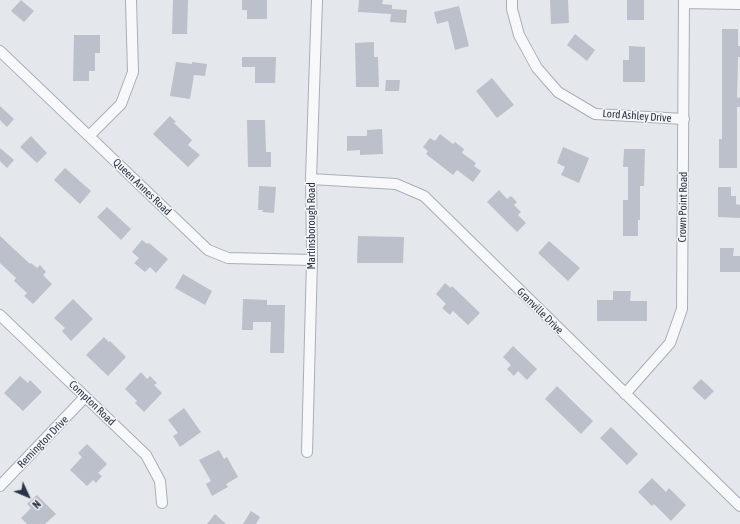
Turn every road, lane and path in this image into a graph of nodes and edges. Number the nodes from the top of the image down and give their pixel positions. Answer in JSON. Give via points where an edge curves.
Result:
{"nodes":[{"id":1,"x":131,"y":0,"type":"edge"},
{"id":2,"x":316,"y":0,"type":"edge"},
{"id":3,"x":512,"y":0,"type":"edge"},
{"id":4,"x":684,"y":1,"type":"edge"},
{"id":5,"x":740,"y":4,"type":"edge"},
{"id":6,"x":0,"y":51,"type":"edge"},
{"id":7,"x":684,"y":119,"type":"junction"},
{"id":8,"x":89,"y":136,"type":"junction"},
{"id":9,"x":311,"y":179,"type":"junction"},
{"id":10,"x":312,"y":260,"type":"junction"},
{"id":11,"x":0,"y":315,"type":"edge"},
{"id":12,"x":625,"y":394,"type":"junction"},
{"id":13,"x":85,"y":397,"type":"junction"},
{"id":14,"x":307,"y":452,"type":"dead end"},
{"id":15,"x":0,"y":486,"type":"edge"},
{"id":16,"x":162,"y":503,"type":"dead end"},
{"id":17,"x":740,"y":506,"type":"edge"}],
"edges":[{"from":1,"to":8,"type":"street","via":[[133,72],[122,104]]},
{"from":2,"to":9,"type":"street","name":"Martinsborough Road"},
{"from":3,"to":7,"type":"street","name":"Lord Ashley Drive","via":[[519,35],[537,68],[558,92],[595,114]]},
{"from":4,"to":5,"type":"street"},
{"from":4,"to":7,"type":"street","name":"Crown Point Road"},
{"from":6,"to":8,"type":"street","name":"Queen Annes Road"},
{"from":7,"to":12,"type":"street","name":"Crown Point Road","via":[[682,309],[670,343]]},
{"from":8,"to":10,"type":"street","name":"Queen Annes Road","via":[[208,250],[228,258]]},
{"from":9,"to":10,"type":"street","name":"Martinsborough Road"},
{"from":9,"to":12,"type":"street","name":"Granville Drive","via":[[396,184],[424,196]]},
{"from":10,"to":14,"type":"street","name":"Martinsborough Road"},
{"from":11,"to":13,"type":"street","name":"Compton Road"},
{"from":12,"to":17,"type":"street","name":"Granville Drive"},
{"from":13,"to":15,"type":"street","name":"Remington Drive"},
{"from":13,"to":16,"type":"street","name":"Compton Road","via":[[146,454],[160,481]]}]}
